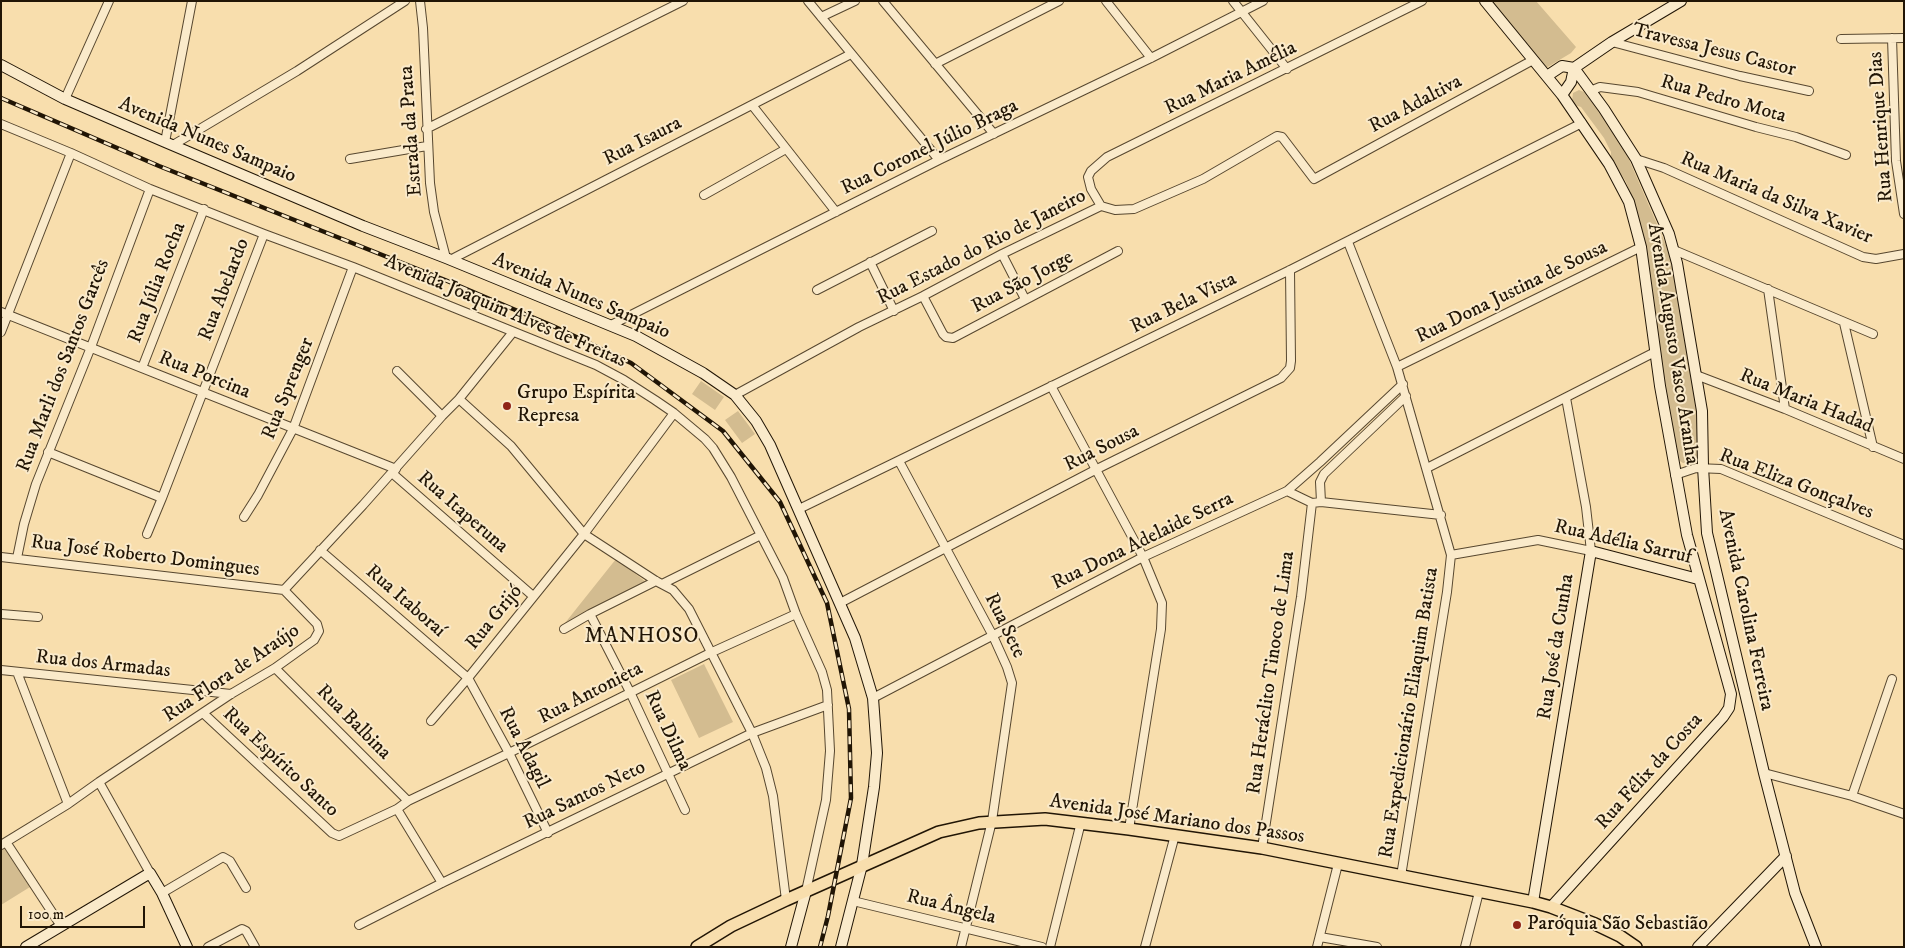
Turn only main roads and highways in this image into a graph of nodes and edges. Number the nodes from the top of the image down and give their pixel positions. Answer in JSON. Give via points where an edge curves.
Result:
{"nodes":[{"id":1,"x":697,"y":947,"type":"edge"},
{"id":2,"x":1636,"y":947,"type":"edge"}],
"edges":[{"from":1,"to":2,"type":"main road","name":"Avenida José Mariano dos Passos","via":[[731,926],[806,890],[939,832],[964,825],[1045,819],[1262,848],[1533,902],[1595,924]]}]}
